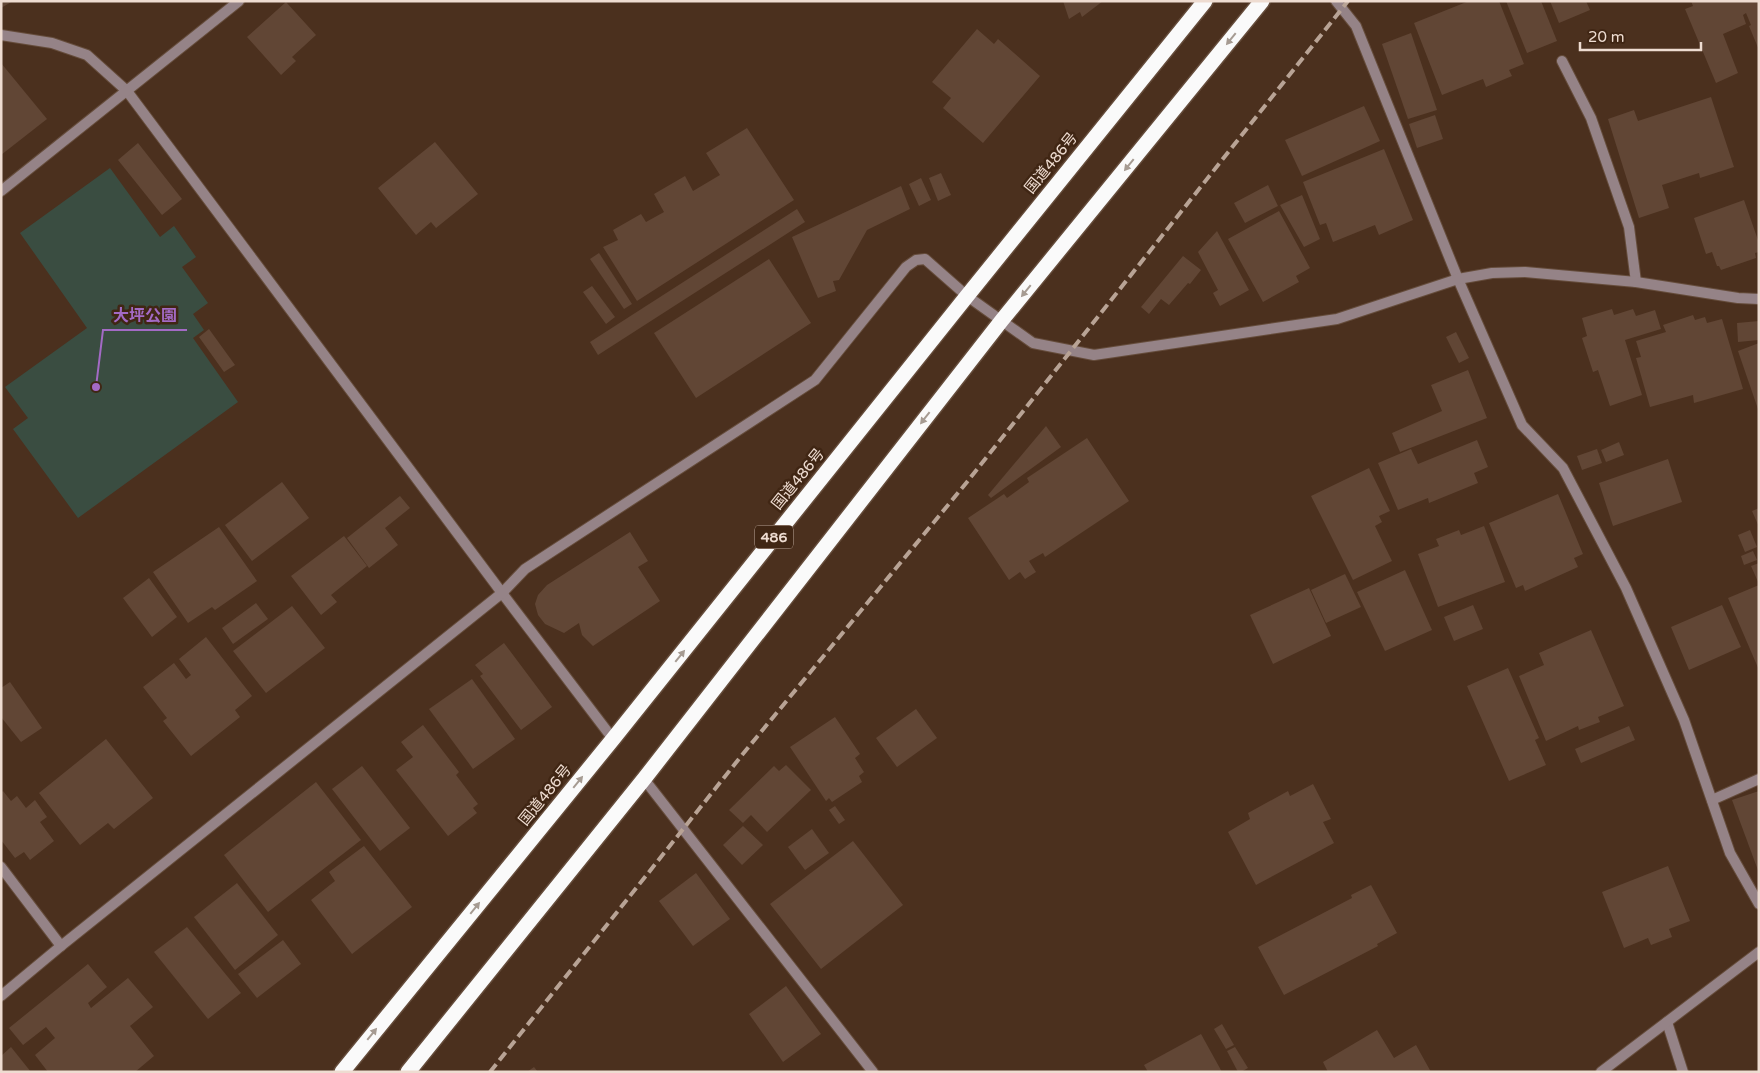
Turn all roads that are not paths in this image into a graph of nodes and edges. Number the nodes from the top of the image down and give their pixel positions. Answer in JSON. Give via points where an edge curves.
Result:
{"nodes":[{"id":1,"x":239,"y":1,"type":"edge"},
{"id":2,"x":1205,"y":1,"type":"edge"},
{"id":3,"x":1262,"y":1,"type":"edge"},
{"id":4,"x":1336,"y":1,"type":"edge"},
{"id":5,"x":1,"y":35,"type":"edge"},
{"id":6,"x":1562,"y":61,"type":"dead end"},
{"id":7,"x":127,"y":91,"type":"junction"},
{"id":8,"x":1,"y":191,"type":"edge"},
{"id":9,"x":1458,"y":279,"type":"junction"},
{"id":10,"x":1636,"y":282,"type":"junction"},
{"id":11,"x":967,"y":296,"type":"junction"},
{"id":12,"x":1759,"y":298,"type":"edge"},
{"id":13,"x":1002,"y":320,"type":"junction"},
{"id":14,"x":502,"y":593,"type":"junction"},
{"id":15,"x":613,"y":739,"type":"junction"},
{"id":16,"x":644,"y":779,"type":"junction"},
{"id":17,"x":1759,"y":779,"type":"edge"},
{"id":18,"x":1712,"y":800,"type":"junction"},
{"id":19,"x":1,"y":867,"type":"edge"},
{"id":20,"x":1759,"y":904,"type":"edge"},
{"id":21,"x":61,"y":946,"type":"junction"},
{"id":22,"x":1759,"y":952,"type":"edge"},
{"id":23,"x":1,"y":996,"type":"edge"},
{"id":24,"x":1667,"y":1022,"type":"junction"},
{"id":25,"x":342,"y":1072,"type":"edge"},
{"id":26,"x":408,"y":1072,"type":"edge"},
{"id":27,"x":873,"y":1072,"type":"edge"},
{"id":28,"x":1601,"y":1072,"type":"edge"},
{"id":29,"x":1683,"y":1072,"type":"edge"}],
"edges":[{"from":1,"to":7,"type":"street"},
{"from":2,"to":11,"type":"highway","name":"国道486号","number":"486"},
{"from":3,"to":13,"type":"highway","one_way":true},
{"from":4,"to":9,"type":"street","via":[[1356,26]]},
{"from":5,"to":7,"type":"street","via":[[52,43],[87,56]]},
{"from":6,"to":10,"type":"street","via":[[1591,118],[1628,227]]},
{"from":7,"to":8,"type":"street"},
{"from":7,"to":14,"type":"street"},
{"from":9,"to":10,"type":"street","via":[[1525,272]]},
{"from":9,"to":13,"type":"street","via":[[1337,319],[1094,356],[1033,342]]},
{"from":9,"to":18,"type":"street","via":[[1522,426],[1563,468],[1626,588],[1684,720]]},
{"from":10,"to":12,"type":"street","via":[[1738,298]]},
{"from":11,"to":13,"type":"street"},
{"from":11,"to":14,"type":"street","via":[[925,258],[906,266],[815,380],[525,569]]},
{"from":15,"to":11,"type":"highway","name":"国道486号","number":"486","one_way":true},
{"from":13,"to":16,"type":"highway","one_way":true},
{"from":14,"to":15,"type":"street"},
{"from":14,"to":21,"type":"street"},
{"from":25,"to":15,"type":"highway","name":"国道486号","number":"486","one_way":true},
{"from":16,"to":26,"type":"highway"},
{"from":16,"to":27,"type":"street"},
{"from":17,"to":18,"type":"street"},
{"from":18,"to":20,"type":"street","via":[[1730,853]]},
{"from":19,"to":21,"type":"street"},
{"from":21,"to":23,"type":"street"},
{"from":22,"to":24,"type":"street"},
{"from":24,"to":28,"type":"street"},
{"from":24,"to":29,"type":"street"}]}
